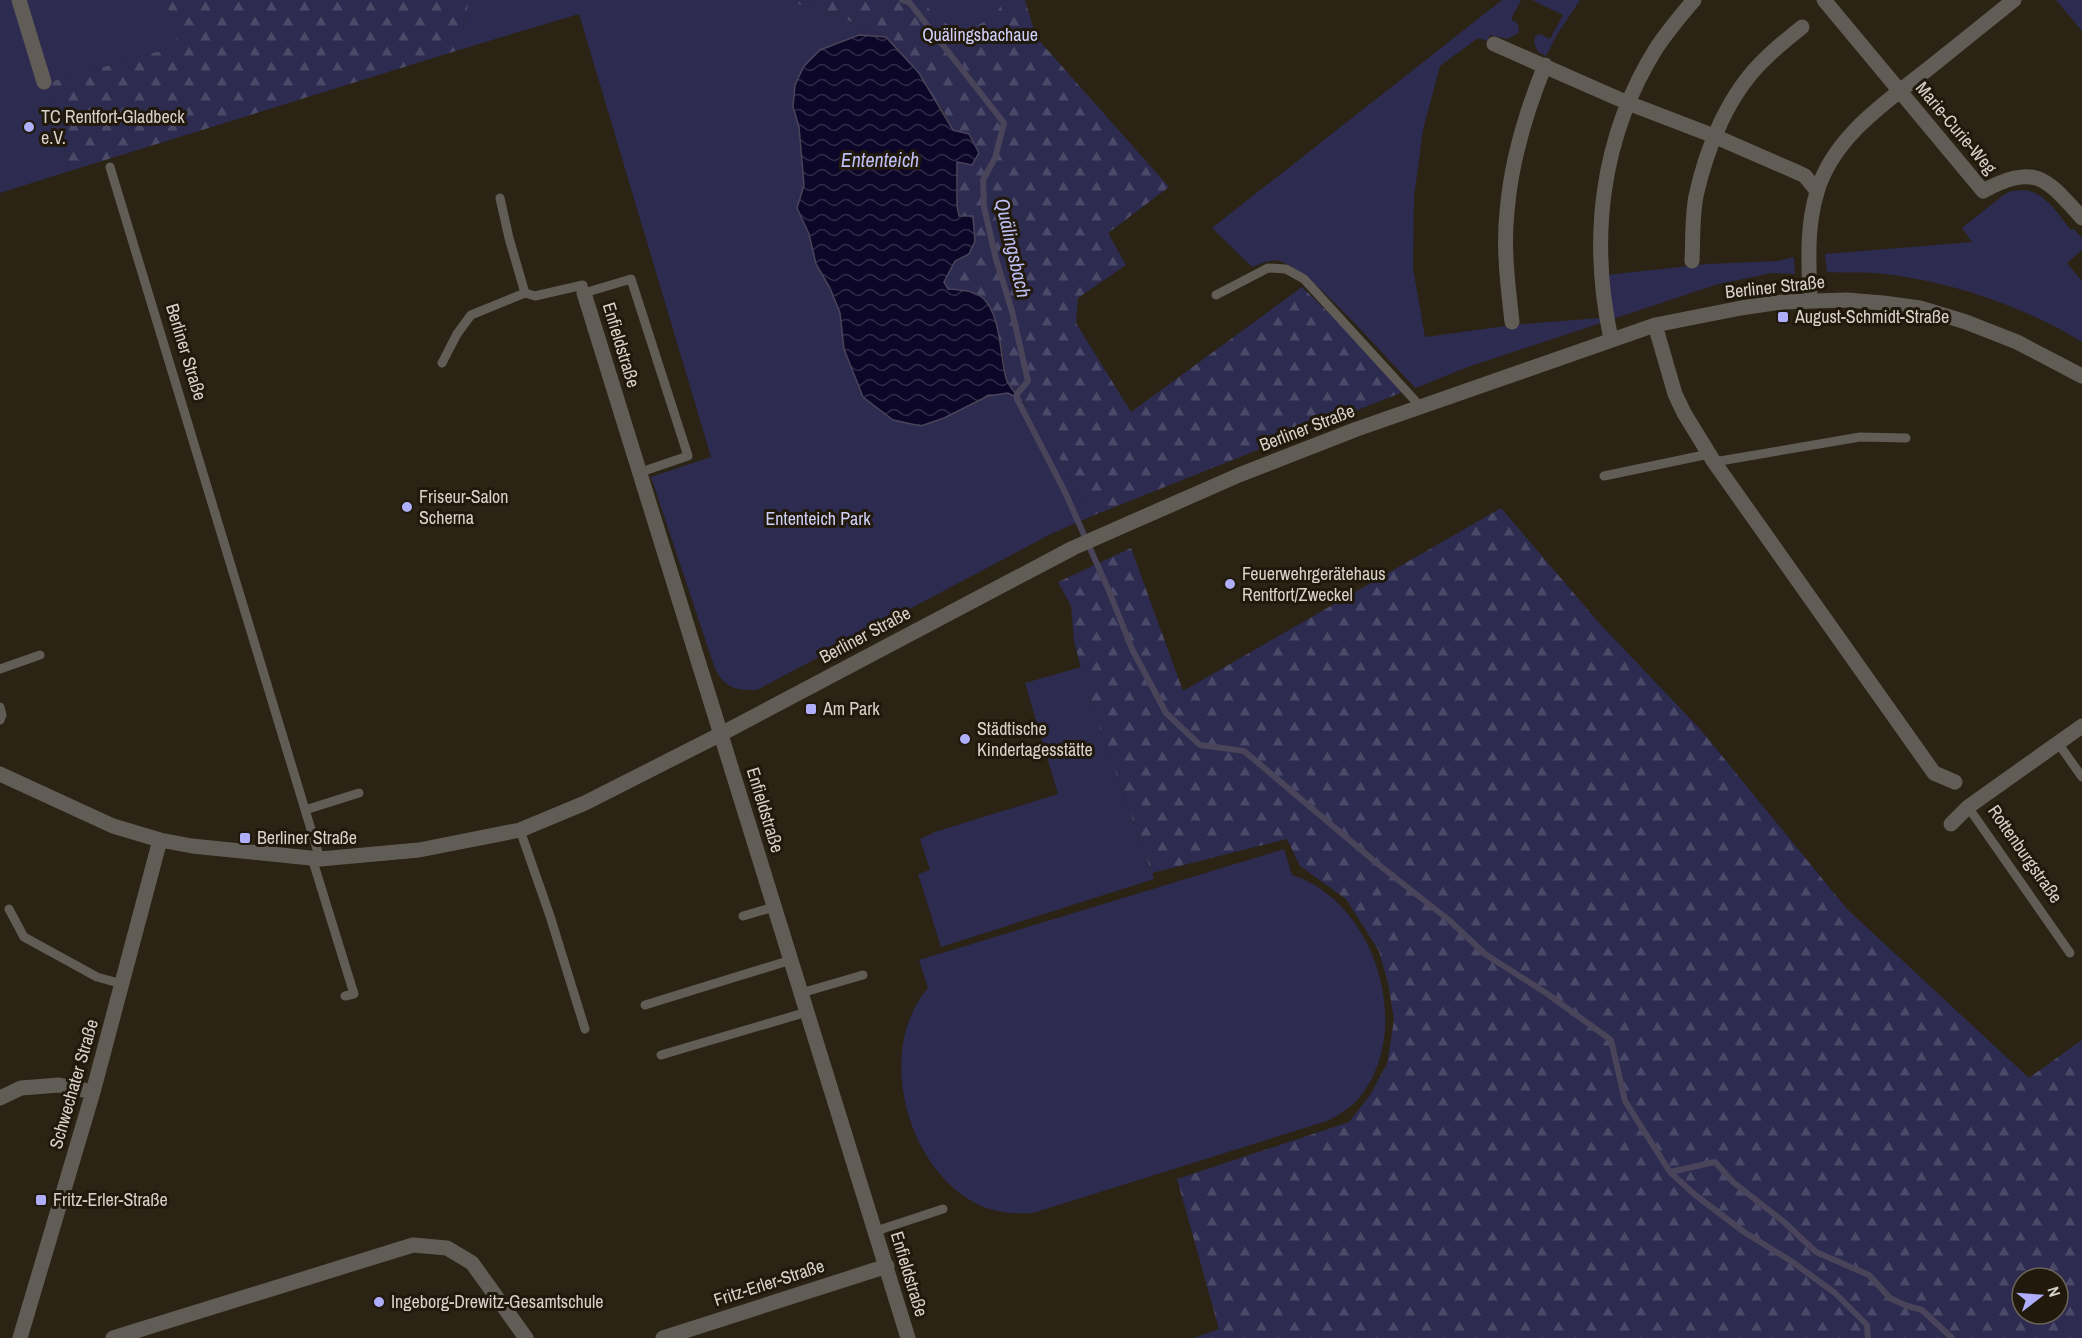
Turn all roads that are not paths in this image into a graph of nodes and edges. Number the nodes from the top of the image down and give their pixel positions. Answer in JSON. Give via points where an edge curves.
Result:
{"nodes":[{"id":1,"x":19,"y":0,"type":"edge"},
{"id":2,"x":1694,"y":0,"type":"edge"},
{"id":3,"x":1824,"y":0,"type":"edge"},
{"id":4,"x":2014,"y":0,"type":"edge"},
{"id":5,"x":1802,"y":27,"type":"dead end"},
{"id":6,"x":1494,"y":44,"type":"dead end"},
{"id":7,"x":1545,"y":65,"type":"junction"},
{"id":8,"x":44,"y":82,"type":"dead end"},
{"id":9,"x":1900,"y":92,"type":"junction"},
{"id":10,"x":1628,"y":103,"type":"junction"},
{"id":11,"x":1714,"y":136,"type":"junction"},
{"id":12,"x":110,"y":167,"type":"dead end"},
{"id":13,"x":1817,"y":191,"type":"junction"},
{"id":14,"x":500,"y":198,"type":"dead end"},
{"id":15,"x":2082,"y":218,"type":"edge"},
{"id":16,"x":1692,"y":261,"type":"dead end"},
{"id":17,"x":525,"y":293,"type":"junction"},
{"id":18,"x":585,"y":293,"type":"junction"},
{"id":19,"x":1216,"y":295,"type":"dead end"},
{"id":20,"x":1810,"y":300,"type":"junction"},
{"id":21,"x":1512,"y":322,"type":"dead end"},
{"id":22,"x":1654,"y":325,"type":"junction"},
{"id":23,"x":1611,"y":339,"type":"junction"},
{"id":24,"x":442,"y":363,"type":"dead end"},
{"id":25,"x":2082,"y":376,"type":"edge"},
{"id":26,"x":1420,"y":406,"type":"junction"},
{"id":27,"x":1906,"y":438,"type":"dead end"},
{"id":28,"x":1711,"y":458,"type":"junction"},
{"id":29,"x":640,"y":472,"type":"junction"},
{"id":30,"x":1604,"y":476,"type":"dead end"},
{"id":31,"x":40,"y":655,"type":"dead end"},
{"id":32,"x":0,"y":669,"type":"edge"},
{"id":33,"x":0,"y":708,"type":"edge"},
{"id":34,"x":0,"y":720,"type":"edge"},
{"id":35,"x":2082,"y":726,"type":"edge"},
{"id":36,"x":721,"y":734,"type":"junction"},
{"id":37,"x":2058,"y":743,"type":"junction"},
{"id":38,"x":0,"y":774,"type":"edge"},
{"id":39,"x":2082,"y":777,"type":"edge"},
{"id":40,"x":1955,"y":782,"type":"dead end"},
{"id":41,"x":359,"y":794,"type":"dead end"},
{"id":42,"x":1968,"y":807,"type":"junction"},
{"id":43,"x":305,"y":810,"type":"junction"},
{"id":44,"x":1952,"y":824,"type":"dead end"},
{"id":45,"x":520,"y":830,"type":"junction"},
{"id":46,"x":160,"y":840,"type":"junction"},
{"id":47,"x":316,"y":858,"type":"junction"},
{"id":48,"x":774,"y":907,"type":"junction"},
{"id":49,"x":9,"y":909,"type":"dead end"},
{"id":50,"x":743,"y":916,"type":"dead end"},
{"id":51,"x":2070,"y":953,"type":"dead end"},
{"id":52,"x":791,"y":960,"type":"junction"},
{"id":53,"x":863,"y":975,"type":"dead end"},
{"id":54,"x":122,"y":984,"type":"junction"},
{"id":55,"x":801,"y":993,"type":"junction"},
{"id":56,"x":345,"y":996,"type":"dead end"},
{"id":57,"x":645,"y":1005,"type":"dead end"},
{"id":58,"x":807,"y":1012,"type":"junction"},
{"id":59,"x":585,"y":1029,"type":"dead end"},
{"id":60,"x":661,"y":1055,"type":"dead end"},
{"id":61,"x":93,"y":1092,"type":"junction"},
{"id":62,"x":0,"y":1098,"type":"edge"},
{"id":63,"x":943,"y":1209,"type":"dead end"},
{"id":64,"x":876,"y":1231,"type":"junction"},
{"id":65,"x":887,"y":1266,"type":"junction"},
{"id":66,"x":20,"y":1338,"type":"edge"},
{"id":67,"x":113,"y":1338,"type":"edge"},
{"id":68,"x":526,"y":1338,"type":"edge"},
{"id":69,"x":663,"y":1338,"type":"edge"},
{"id":70,"x":908,"y":1338,"type":"edge"}],
"edges":[{"from":1,"to":8,"type":"street"},
{"from":2,"to":10,"type":"street","via":[[1657,47]]},
{"from":3,"to":9,"type":"street","name":"Marie-Curie-Weg"},
{"from":4,"to":9,"type":"street"},
{"from":5,"to":11,"type":"street","via":[[1748,77]]},
{"from":6,"to":7,"type":"street"},
{"from":7,"to":10,"type":"street"},
{"from":7,"to":21,"type":"street","via":[[1516,153],[1506,212],[1506,268]]},
{"from":9,"to":13,"type":"street","via":[[1847,139]]},
{"from":9,"to":15,"type":"street","name":"Marie-Curie-Weg","via":[[1983,191],[2016,177],[2037,178],[2055,188]]},
{"from":10,"to":11,"type":"street"},
{"from":10,"to":23,"type":"street","via":[[1607,171],[1601,221],[1602,287]]},
{"from":11,"to":13,"type":"street","via":[[1805,176]]},
{"from":11,"to":16,"type":"street","via":[[1696,196]]},
{"from":12,"to":43,"type":"lane","name":"Berliner Straße"},
{"from":13,"to":20,"type":"street","via":[[1808,236]]},
{"from":14,"to":17,"type":"lane"},
{"from":17,"to":18,"type":"lane","via":[[535,296],[582,285]]},
{"from":17,"to":24,"type":"lane","via":[[471,315]]},
{"from":18,"to":29,"type":"street","name":"Enfieldstraße"},
{"from":18,"to":29,"type":"lane","via":[[631,279],[688,456]]},
{"from":19,"to":26,"type":"lane","via":[[1268,268],[1286,269],[1304,279]]},
{"from":20,"to":22,"type":"street","name":"Berliner Straße","via":[[1741,308]]},
{"from":20,"to":25,"type":"street","name":"Berliner Straße","via":[[1920,308],[2017,342]]},
{"from":22,"to":23,"type":"street","name":"Berliner Straße"},
{"from":22,"to":28,"type":"street","via":[[1675,394]]},
{"from":23,"to":26,"type":"street","name":"Berliner Straße"},
{"from":26,"to":36,"type":"street","name":"Berliner Straße","via":[[1239,475],[1073,548]]},
{"from":27,"to":28,"type":"lane","via":[[1860,437]]},
{"from":28,"to":30,"type":"lane"},
{"from":28,"to":40,"type":"street","via":[[1934,773]]},
{"from":29,"to":36,"type":"street","name":"Enfieldstraße"},
{"from":31,"to":32,"type":"lane"},
{"from":33,"to":34,"type":"lane"},
{"from":35,"to":37,"type":"street","name":"Rottenburgstraße"},
{"from":36,"to":45,"type":"street","name":"Berliner Straße","via":[[585,803]]},
{"from":36,"to":48,"type":"street","name":"Enfieldstraße"},
{"from":37,"to":39,"type":"lane"},
{"from":37,"to":42,"type":"street","name":"Rottenburgstraße"},
{"from":38,"to":46,"type":"street","name":"Berliner Straße","via":[[112,826]]},
{"from":41,"to":43,"type":"lane"},
{"from":42,"to":44,"type":"street","name":"Rottenburgstraße"},
{"from":42,"to":51,"type":"lane","name":"Rottenburgstraße"},
{"from":43,"to":47,"type":"lane","name":"Berliner Straße"},
{"from":45,"to":47,"type":"street","name":"Berliner Straße","via":[[419,850]]},
{"from":45,"to":59,"type":"lane"},
{"from":46,"to":47,"type":"street","name":"Berliner Straße","via":[[202,848]]},
{"from":46,"to":54,"type":"street","name":"Schwechater Straße"},
{"from":47,"to":56,"type":"lane","via":[[354,994]]},
{"from":48,"to":50,"type":"lane"},
{"from":48,"to":52,"type":"street","name":"Enfieldstraße"},
{"from":49,"to":54,"type":"lane","via":[[24,937],[98,977]]},
{"from":52,"to":55,"type":"street","name":"Enfieldstraße"},
{"from":52,"to":57,"type":"lane"},
{"from":53,"to":55,"type":"lane"},
{"from":54,"to":61,"type":"street","name":"Schwechater Straße"},
{"from":55,"to":58,"type":"street","name":"Enfieldstraße"},
{"from":58,"to":60,"type":"lane"},
{"from":58,"to":64,"type":"street","name":"Enfieldstraße"},
{"from":61,"to":62,"type":"street","via":[[58,1085],[21,1088]]},
{"from":61,"to":66,"type":"street","name":"Schwechater Straße"},
{"from":63,"to":64,"type":"lane"},
{"from":64,"to":65,"type":"street","name":"Enfieldstraße"},
{"from":65,"to":69,"type":"street","name":"Fritz-Erler-Straße"},
{"from":65,"to":70,"type":"street","name":"Enfieldstraße"},
{"from":67,"to":68,"type":"street","via":[[413,1245],[447,1248],[472,1263]]}]}
